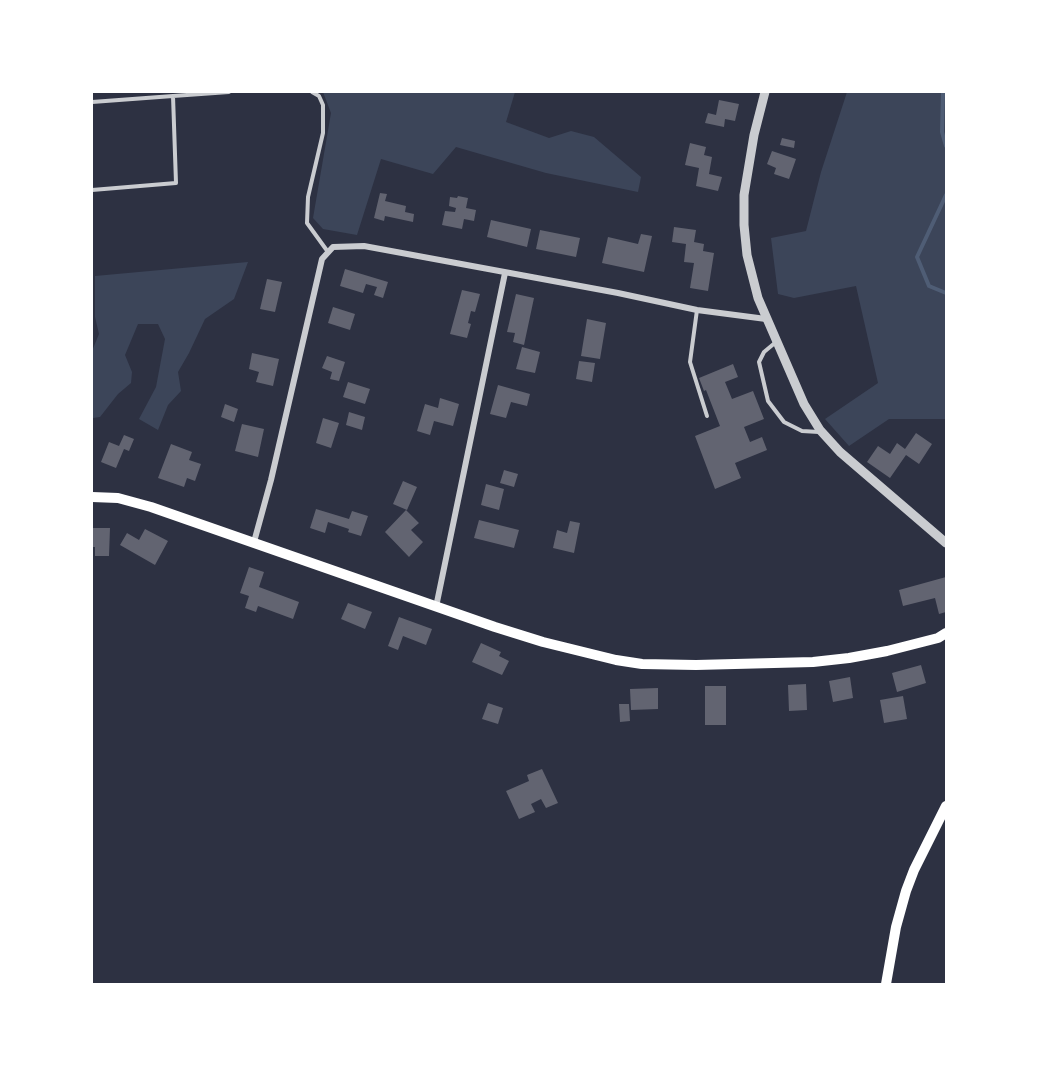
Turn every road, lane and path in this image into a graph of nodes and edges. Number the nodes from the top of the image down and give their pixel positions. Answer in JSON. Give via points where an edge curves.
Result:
{"nodes":[{"id":1,"x":229,"y":92,"type":"edge"},
{"id":2,"x":312,"y":92,"type":"edge"},
{"id":3,"x":765,"y":92,"type":"edge"},
{"id":4,"x":173,"y":96,"type":"junction"},
{"id":5,"x":92,"y":102,"type":"edge"},
{"id":6,"x":92,"y":190,"type":"edge"},
{"id":7,"x":331,"y":249,"type":"junction"},
{"id":8,"x":505,"y":273,"type":"junction"},
{"id":9,"x":697,"y":310,"type":"junction"},
{"id":10,"x":766,"y":319,"type":"junction"},
{"id":11,"x":776,"y":341,"type":"junction"},
{"id":12,"x":707,"y":416,"type":"dead end"},
{"id":13,"x":821,"y":432,"type":"junction"},
{"id":14,"x":92,"y":497,"type":"edge"},
{"id":15,"x":254,"y":542,"type":"junction"},
{"id":16,"x":946,"y":543,"type":"edge"},
{"id":17,"x":436,"y":607,"type":"junction"},
{"id":18,"x":944,"y":637,"type":"edge"},
{"id":19,"x":946,"y":806,"type":"edge"},
{"id":20,"x":946,"y":826,"type":"edge"},
{"id":21,"x":934,"y":833,"type":"junction"},
{"id":22,"x":886,"y":984,"type":"edge"}],
"edges":[{"from":1,"to":4,"type":"lane"},
{"from":2,"to":7,"type":"lane","via":[[323,105],[323,133],[308,197],[307,223]]},
{"from":3,"to":10,"type":"street","via":[[748,165],[744,225],[747,255]]},
{"from":4,"to":5,"type":"lane"},
{"from":4,"to":6,"type":"lane","via":[[176,183]]},
{"from":7,"to":8,"type":"street","via":[[364,246]]},
{"from":7,"to":15,"type":"street","via":[[322,259],[314,288]]},
{"from":8,"to":9,"type":"street"},
{"from":8,"to":17,"type":"street"},
{"from":9,"to":10,"type":"street"},
{"from":9,"to":12,"type":"lane","via":[[690,362]]},
{"from":10,"to":11,"type":"street"},
{"from":11,"to":13,"type":"street"},
{"from":11,"to":13,"type":"lane","via":[[764,351],[759,362],[768,401],[783,422],[802,431]]},
{"from":13,"to":16,"type":"street"},
{"from":14,"to":15,"type":"main road","via":[[134,502]]},
{"from":15,"to":17,"type":"main road"},
{"from":17,"to":18,"type":"main road","via":[[543,642],[642,664],[813,662],[877,653]]},
{"from":19,"to":21,"type":"main road"},
{"from":20,"to":21,"type":"main road"},
{"from":21,"to":22,"type":"main road","via":[[900,908]]}]}
